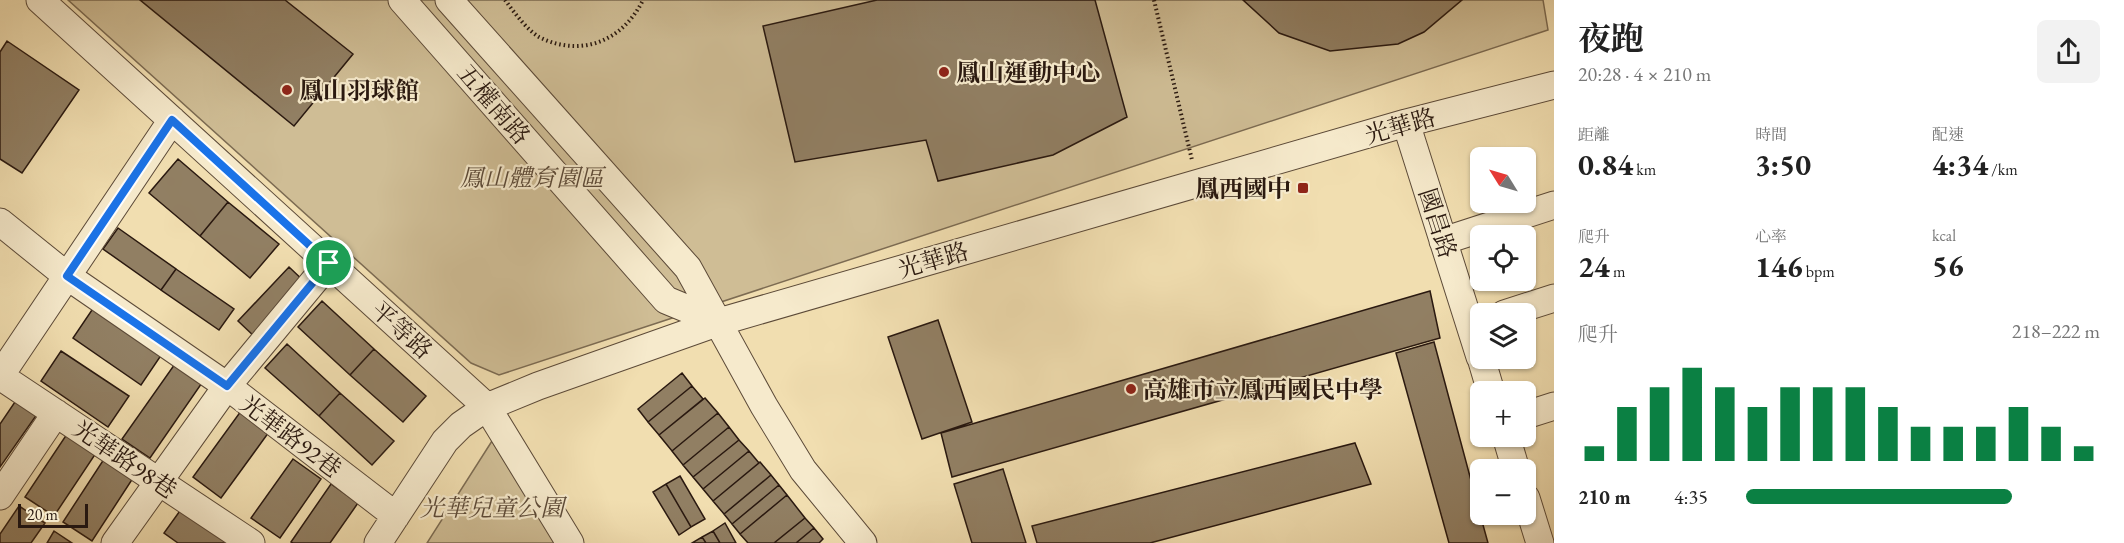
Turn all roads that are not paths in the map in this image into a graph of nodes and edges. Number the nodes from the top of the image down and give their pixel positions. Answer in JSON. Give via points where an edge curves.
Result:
{"nodes":[{"id":1,"x":40,"y":0,"type":"edge"},
{"id":2,"x":402,"y":0,"type":"edge"},
{"id":3,"x":450,"y":0,"type":"edge"},
{"id":4,"x":1554,"y":85,"type":"edge"},
{"id":5,"x":172,"y":120,"type":"junction"},
{"id":6,"x":1406,"y":123,"type":"junction"},
{"id":7,"x":1554,"y":205,"type":"edge"},
{"id":8,"x":0,"y":222,"type":"edge"},
{"id":9,"x":1443,"y":241,"type":"junction"},
{"id":10,"x":329,"y":263,"type":"junction"},
{"id":11,"x":67,"y":276,"type":"junction"},
{"id":12,"x":1554,"y":298,"type":"edge"},
{"id":13,"x":1536,"y":304,"type":"edge"},
{"id":14,"x":1470,"y":309,"type":"edge"},
{"id":15,"x":719,"y":322,"type":"junction"},
{"id":16,"x":0,"y":376,"type":"edge"},
{"id":17,"x":227,"y":386,"type":"junction"},
{"id":18,"x":1554,"y":406,"type":"edge"},
{"id":19,"x":487,"y":407,"type":"junction"},
{"id":20,"x":1536,"y":412,"type":"edge"},
{"id":21,"x":56,"y":413,"type":"junction"},
{"id":22,"x":158,"y":482,"type":"junction"},
{"id":23,"x":0,"y":496,"type":"edge"},
{"id":24,"x":396,"y":516,"type":"junction"},
{"id":25,"x":1534,"y":525,"type":"edge"},
{"id":26,"x":860,"y":542,"type":"edge"},
{"id":27,"x":115,"y":543,"type":"edge"},
{"id":28,"x":251,"y":543,"type":"edge"},
{"id":29,"x":378,"y":543,"type":"edge"},
{"id":30,"x":570,"y":543,"type":"edge"},
{"id":31,"x":1540,"y":543,"type":"edge"}],
"edges":[{"from":1,"to":5,"type":"street","name":"平等路"},
{"from":2,"to":15,"type":"street","name":"五權南路","via":[[666,300]]},
{"from":3,"to":15,"type":"street","name":"五權南路","via":[[688,268]]},
{"from":4,"to":6,"type":"street","name":"光華路"},
{"from":5,"to":10,"type":"street","name":"平等路"},
{"from":5,"to":11,"type":"street"},
{"from":6,"to":9,"type":"street","name":"國昌路"},
{"from":6,"to":15,"type":"street","name":"光華路"},
{"from":7,"to":9,"type":"street"},
{"from":8,"to":11,"type":"street","name":"光華路92巷"},
{"from":9,"to":14,"type":"street","name":"國昌路"},
{"from":10,"to":17,"type":"street"},
{"from":10,"to":19,"type":"street","name":"平等路"},
{"from":11,"to":16,"type":"street"},
{"from":11,"to":17,"type":"street","name":"光華路92巷"},
{"from":12,"to":13,"type":"street"},
{"from":15,"to":19,"type":"street","name":"光華路"},
{"from":15,"to":26,"type":"street","name":"五權南路","via":[[803,470]]},
{"from":16,"to":21,"type":"street","name":"光華路98巷"},
{"from":17,"to":22,"type":"street"},
{"from":17,"to":24,"type":"street","name":"光華路92巷"},
{"from":18,"to":20,"type":"street"},
{"from":19,"to":24,"type":"street","name":"光華路","via":[[445,441]]},
{"from":19,"to":30,"type":"street","name":"平等路"},
{"from":21,"to":22,"type":"street","name":"光華路98巷"},
{"from":21,"to":23,"type":"street"},
{"from":22,"to":27,"type":"street"},
{"from":22,"to":28,"type":"street","name":"光華路98巷"},
{"from":24,"to":29,"type":"street","name":"光華路"},
{"from":25,"to":31,"type":"street"}]}
